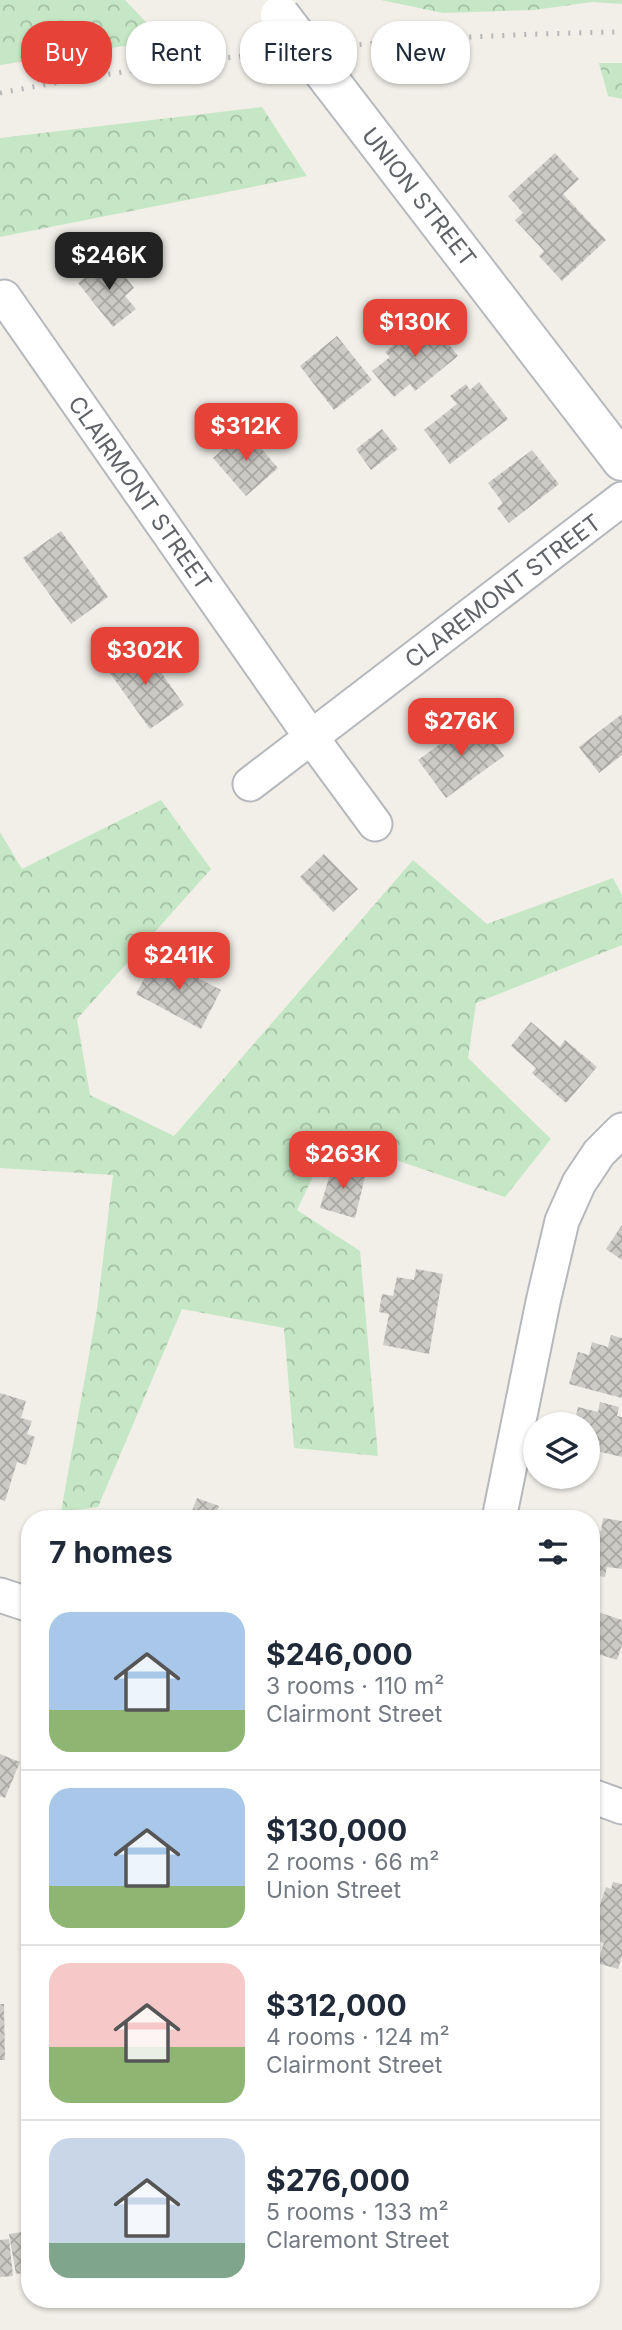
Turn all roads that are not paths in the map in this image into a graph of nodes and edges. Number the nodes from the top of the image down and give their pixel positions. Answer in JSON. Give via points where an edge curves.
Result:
{"nodes":[{"id":1,"x":274,"y":8,"type":"edge"},
{"id":2,"x":4,"y":298,"type":"dead end"},
{"id":3,"x":622,"y":461,"type":"edge"},
{"id":4,"x":622,"y":499,"type":"edge"},
{"id":5,"x":311,"y":737,"type":"junction"},
{"id":6,"x":250,"y":784,"type":"dead end"},
{"id":7,"x":375,"y":824,"type":"dead end"},
{"id":8,"x":622,"y":1130,"type":"edge"},
{"id":9,"x":501,"y":1510,"type":"edge"},
{"id":10,"x":0,"y":1595,"type":"edge"},
{"id":11,"x":21,"y":1602,"type":"edge"},
{"id":12,"x":600,"y":1799,"type":"edge"},
{"id":13,"x":622,"y":1807,"type":"edge"}],
"edges":[{"from":1,"to":3,"type":"street","name":"UNION STREET","bridge":true},
{"from":2,"to":5,"type":"street","name":"CLAIRMONT STREET"},
{"from":4,"to":5,"type":"street","name":"CLAREMONT STREET"},
{"from":5,"to":6,"type":"street","name":"CLAREMONT STREET"},
{"from":5,"to":7,"type":"street","name":"CLAIRMONT STREET"},
{"from":8,"to":9,"type":"street","via":[[579,1183],[562,1221]]},
{"from":10,"to":11,"type":"street"},
{"from":12,"to":13,"type":"street"}]}
